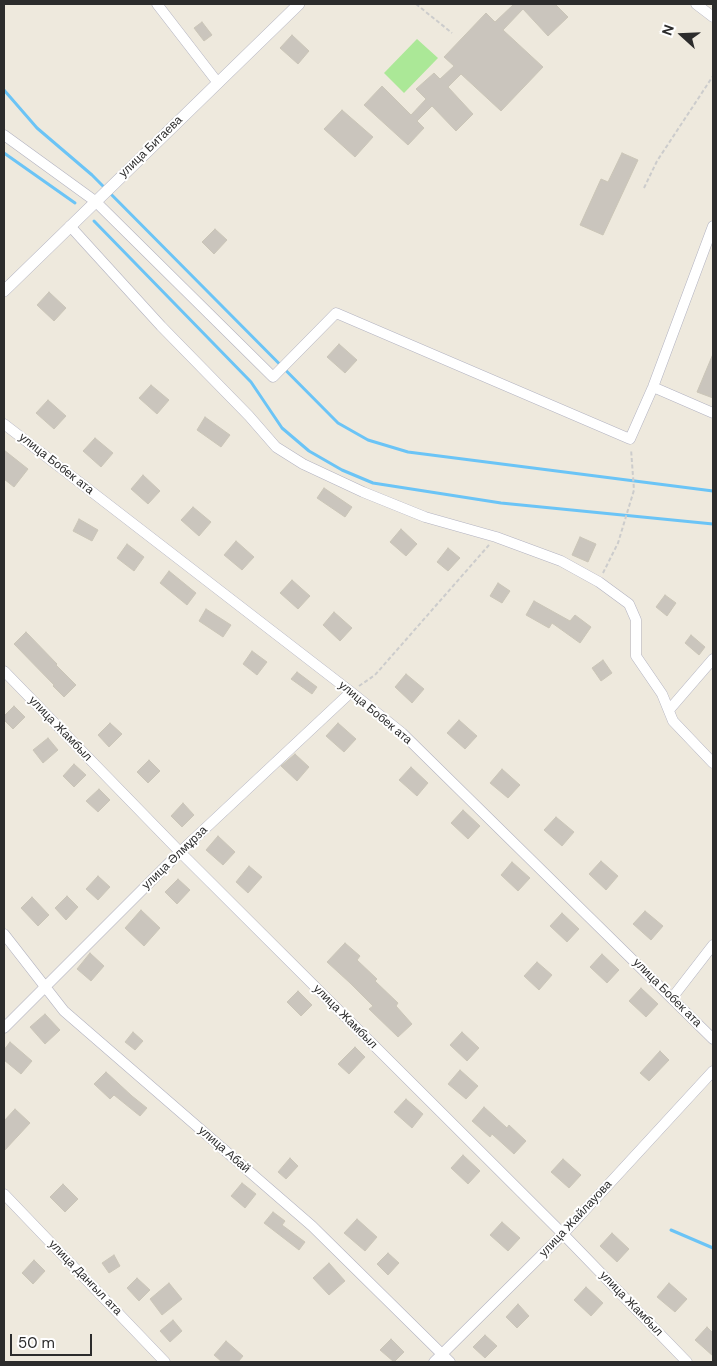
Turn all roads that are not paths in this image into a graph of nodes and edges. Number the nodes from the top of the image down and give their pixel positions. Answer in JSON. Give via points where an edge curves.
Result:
{"nodes":[{"id":1,"x":157,"y":4,"type":"edge"},
{"id":2,"x":299,"y":4,"type":"edge"},
{"id":3,"x":696,"y":4,"type":"edge"},
{"id":4,"x":713,"y":17,"type":"edge"},
{"id":5,"x":218,"y":83,"type":"junction"},
{"id":6,"x":4,"y":135,"type":"edge"},
{"id":7,"x":95,"y":201,"type":"junction"},
{"id":8,"x":70,"y":226,"type":"junction"},
{"id":9,"x":713,"y":226,"type":"edge"},
{"id":10,"x":4,"y":291,"type":"edge"},
{"id":11,"x":653,"y":387,"type":"junction"},
{"id":12,"x":713,"y":413,"type":"edge"},
{"id":13,"x":4,"y":424,"type":"edge"},
{"id":14,"x":713,"y":659,"type":"edge"},
{"id":15,"x":4,"y":671,"type":"edge"},
{"id":16,"x":351,"y":692,"type":"junction"},
{"id":17,"x":669,"y":710,"type":"junction"},
{"id":18,"x":713,"y":763,"type":"edge"},
{"id":19,"x":180,"y":852,"type":"junction"},
{"id":20,"x":4,"y":934,"type":"edge"},
{"id":21,"x":713,"y":945,"type":"edge"},
{"id":22,"x":46,"y":986,"type":"junction"},
{"id":23,"x":672,"y":998,"type":"junction"},
{"id":24,"x":4,"y":1028,"type":"edge"},
{"id":25,"x":713,"y":1039,"type":"edge"},
{"id":26,"x":713,"y":1071,"type":"edge"},
{"id":27,"x":4,"y":1194,"type":"edge"},
{"id":28,"x":563,"y":1234,"type":"junction"},
{"id":29,"x":446,"y":1358,"type":"edge"},
{"id":30,"x":165,"y":1362,"type":"edge"},
{"id":31,"x":434,"y":1362,"type":"edge"},
{"id":32,"x":687,"y":1362,"type":"edge"}],
"edges":[{"from":1,"to":5,"type":"street"},
{"from":2,"to":5,"type":"street","name":"улица Битаева"},
{"from":3,"to":4,"type":"street"},
{"from":5,"to":7,"type":"street","name":"улица Битаева"},
{"from":6,"to":7,"type":"street"},
{"from":7,"to":8,"type":"street","name":"улица Битаева"},
{"from":7,"to":11,"type":"street","via":[[273,377],[336,313],[630,439]]},
{"from":8,"to":10,"type":"street","name":"улица Битаева"},
{"from":8,"to":17,"type":"street","via":[[276,447],[303,464],[425,517],[496,537],[561,561],[599,582],[628,604],[636,620],[636,656]]},
{"from":9,"to":11,"type":"street"},
{"from":11,"to":12,"type":"street"},
{"from":13,"to":16,"type":"street","name":"улица Бобек ата"},
{"from":14,"to":17,"type":"street"},
{"from":15,"to":19,"type":"street","name":"улица Жамбыл"},
{"from":16,"to":19,"type":"street","name":"улица Әлмұрза"},
{"from":16,"to":23,"type":"street","name":"улица Бобек ата","via":[[402,733]]},
{"from":17,"to":18,"type":"street","via":[[673,721]]},
{"from":19,"to":22,"type":"street","name":"улица Әлмұрза"},
{"from":19,"to":28,"type":"street","name":"улица Жамбыл"},
{"from":20,"to":22,"type":"street","name":"улица Абай"},
{"from":21,"to":23,"type":"street"},
{"from":22,"to":24,"type":"street","name":"улица Әлмұрза"},
{"from":22,"to":29,"type":"street","name":"улица Абай","via":[[64,1011],[312,1226]]},
{"from":23,"to":25,"type":"street","name":"улица Бобек ата"},
{"from":26,"to":28,"type":"street","name":"улица Жайлауова"},
{"from":27,"to":30,"type":"street","name":"улица Дангыл ата"},
{"from":28,"to":29,"type":"street","name":"улица Жайлауова"},
{"from":28,"to":32,"type":"street","name":"улица Жамбыл"},
{"from":29,"to":31,"type":"street","name":"улица Жайлауова"}]}
